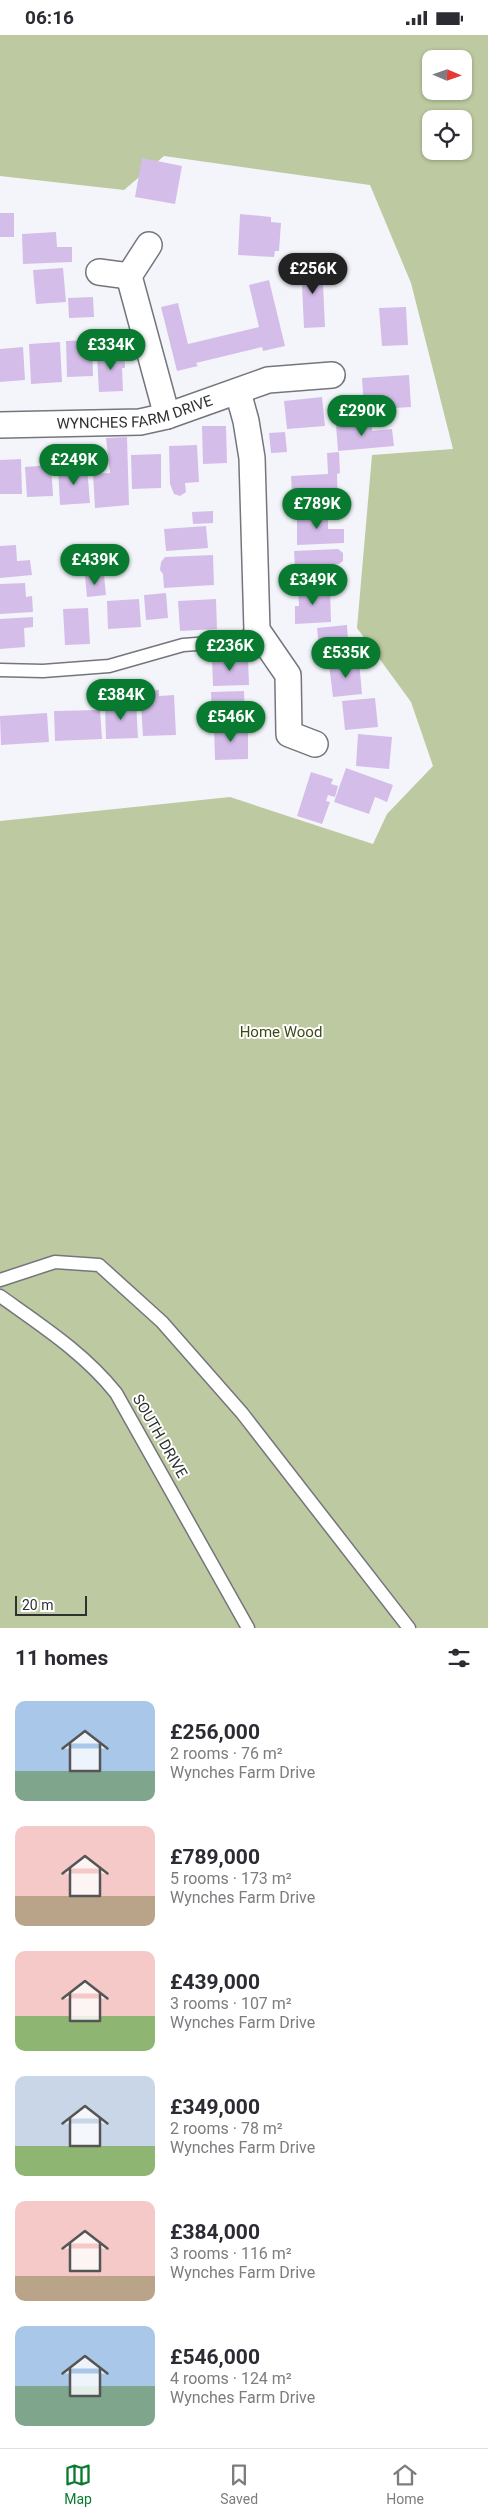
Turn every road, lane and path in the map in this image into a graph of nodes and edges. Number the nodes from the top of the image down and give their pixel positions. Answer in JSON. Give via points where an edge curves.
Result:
{"nodes":[{"id":1,"x":149,"y":245,"type":"dead end"},
{"id":2,"x":99,"y":272,"type":"dead end"},
{"id":3,"x":129,"y":276,"type":"junction"},
{"id":4,"x":332,"y":375,"type":"dead end"},
{"id":5,"x":238,"y":392,"type":"junction"},
{"id":6,"x":166,"y":416,"type":"junction"},
{"id":7,"x":0,"y":425,"type":"edge"},
{"id":8,"x":257,"y":631,"type":"junction"},
{"id":9,"x":0,"y":670,"type":"edge"},
{"id":10,"x":315,"y":744,"type":"dead end"},
{"id":11,"x":0,"y":1280,"type":"edge"},
{"id":12,"x":0,"y":1296,"type":"edge"},
{"id":13,"x":248,"y":1628,"type":"edge"},
{"id":14,"x":408,"y":1628,"type":"edge"}],
"edges":[{"from":1,"to":3,"type":"street"},
{"from":2,"to":3,"type":"street"},
{"from":3,"to":6,"type":"street"},
{"from":4,"to":5,"type":"street","name":"WYNCHES FARM DRIVE","via":[[268,380]]},
{"from":5,"to":6,"type":"street","name":"WYNCHES FARM DRIVE"},
{"from":5,"to":8,"type":"street","via":[[252,458]]},
{"from":6,"to":7,"type":"street","name":"WYNCHES FARM DRIVE","via":[[140,422]]},
{"from":8,"to":9,"type":"lane","via":[[237,641],[183,645],[109,666],[43,671]]},
{"from":8,"to":10,"type":"street","via":[[288,675],[289,734]]},
{"from":11,"to":14,"type":"lane","via":[[55,1262],[99,1265],[162,1322],[242,1413]]},
{"from":12,"to":13,"type":"lane","name":"SOUTH DRIVE","via":[[80,1353],[116,1393]]}]}
